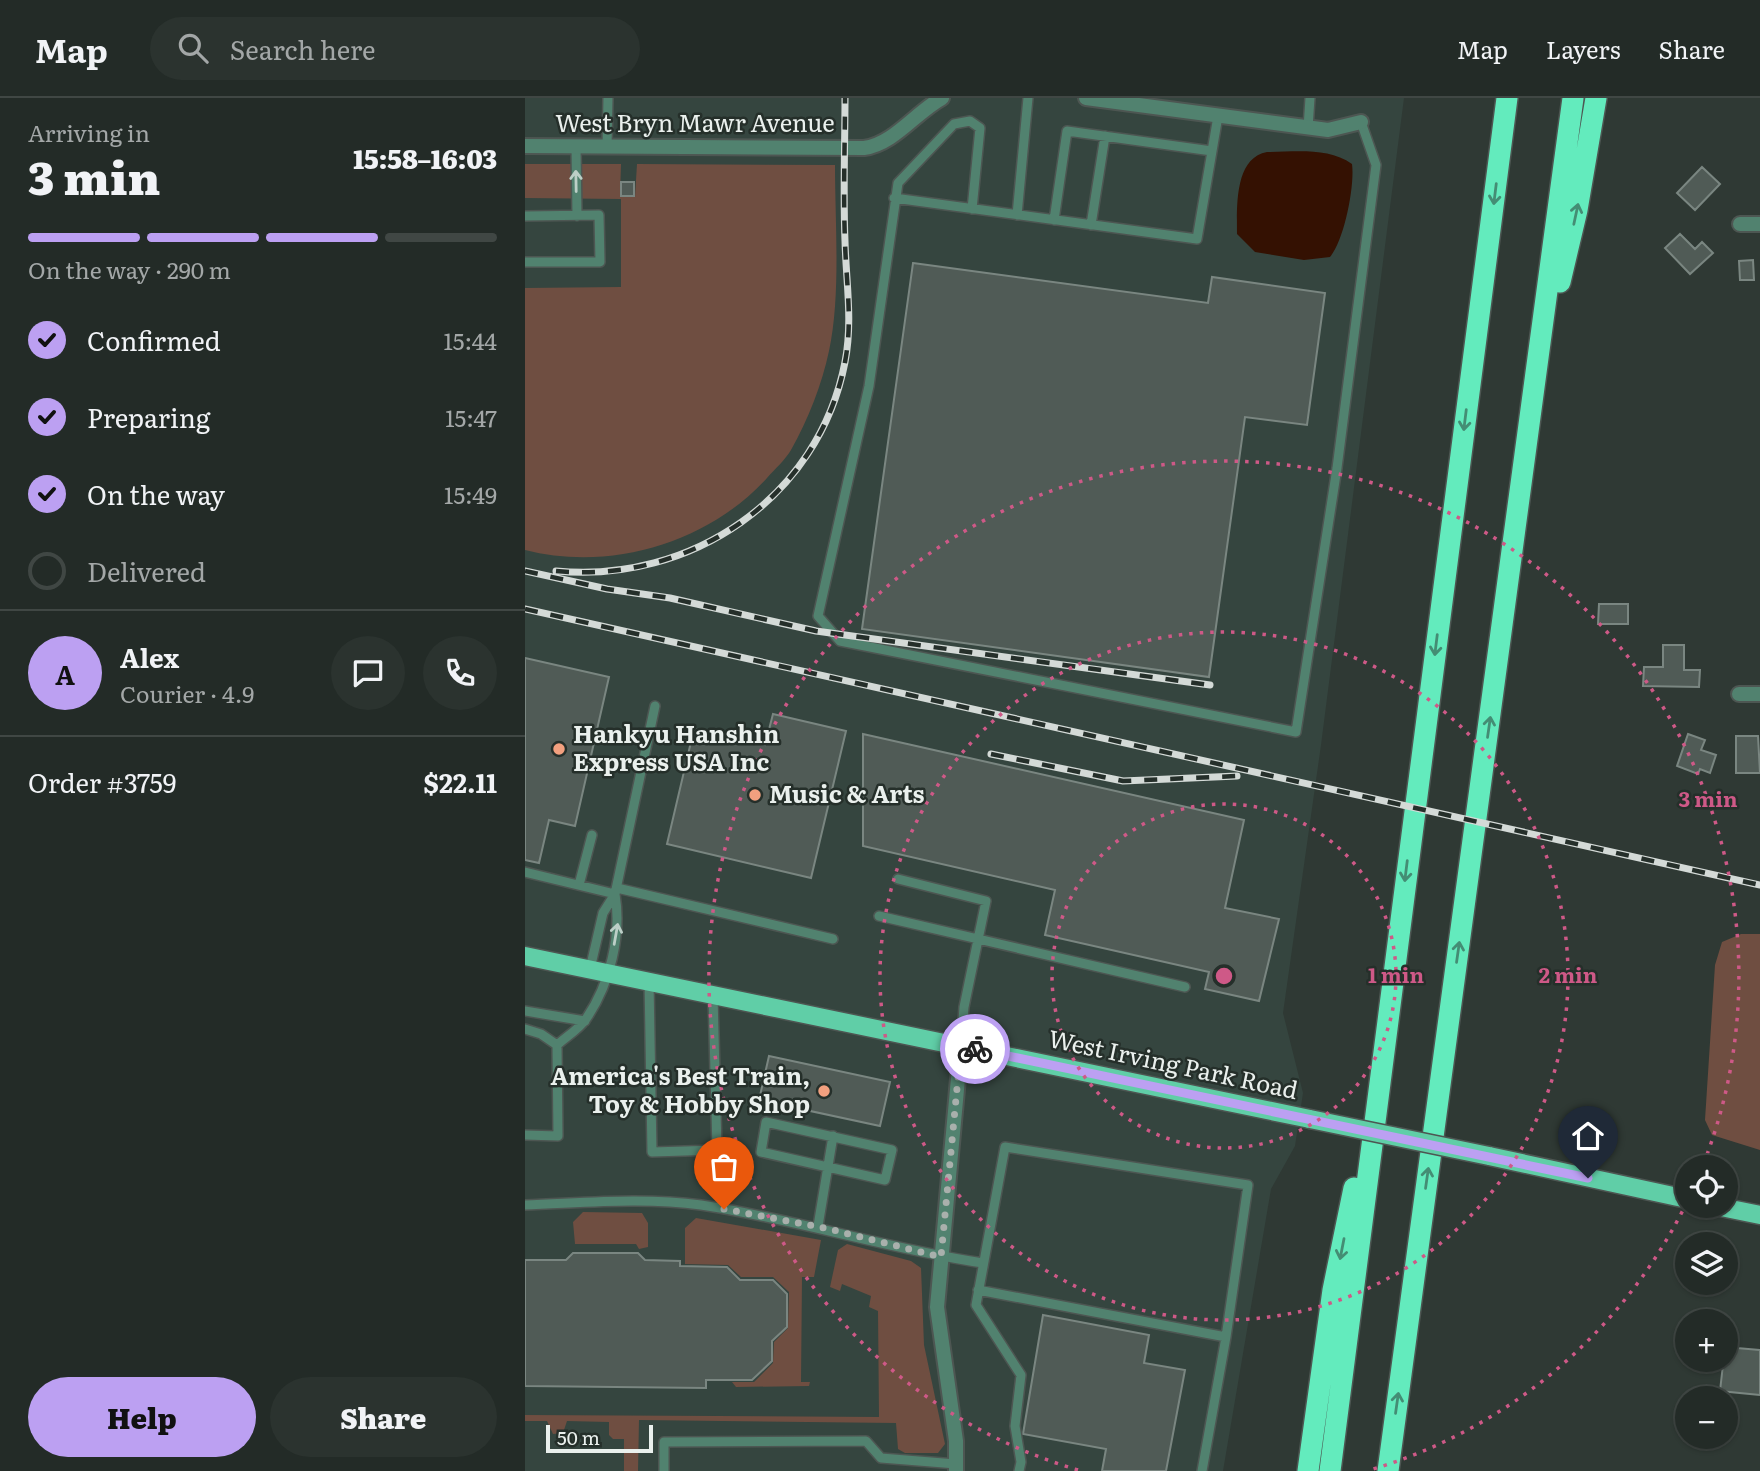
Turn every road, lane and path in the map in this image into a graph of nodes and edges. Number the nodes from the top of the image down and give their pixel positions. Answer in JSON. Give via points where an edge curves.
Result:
{"nodes":[{"id":1,"x":611,"y":98,"type":"edge"},
{"id":2,"x":942,"y":98,"type":"edge"},
{"id":3,"x":1028,"y":98,"type":"edge"},
{"id":4,"x":1086,"y":98,"type":"edge"},
{"id":5,"x":1310,"y":98,"type":"edge"},
{"id":6,"x":1507,"y":98,"type":"edge"},
{"id":7,"x":1573,"y":98,"type":"edge"},
{"id":8,"x":1596,"y":98,"type":"edge"},
{"id":9,"x":1164,"y":103,"type":"edge"},
{"id":10,"x":1218,"y":116,"type":"junction"},
{"id":11,"x":1361,"y":122,"type":"joint"},
{"id":12,"x":1308,"y":128,"type":"junction"},
{"id":13,"x":1105,"y":136,"type":"junction"},
{"id":14,"x":525,"y":146,"type":"edge"},
{"id":15,"x":576,"y":147,"type":"junction"},
{"id":16,"x":607,"y":147,"type":"junction"},
{"id":17,"x":1212,"y":151,"type":"junction"},
{"id":18,"x":894,"y":198,"type":"junction"},
{"id":19,"x":972,"y":209,"type":"junction"},
{"id":20,"x":1017,"y":215,"type":"junction"},
{"id":21,"x":525,"y":216,"type":"edge"},
{"id":22,"x":577,"y":216,"type":"junction"},
{"id":23,"x":1054,"y":220,"type":"junction"},
{"id":24,"x":1740,"y":224,"type":"dead end"},
{"id":25,"x":1760,"y":224,"type":"edge"},
{"id":26,"x":1091,"y":225,"type":"junction"},
{"id":27,"x":525,"y":261,"type":"edge"},
{"id":28,"x":1533,"y":400,"type":"junction"},
{"id":29,"x":1739,"y":694,"type":"dead end"},
{"id":30,"x":1760,"y":694,"type":"edge"},
{"id":31,"x":656,"y":706,"type":"dead end"},
{"id":32,"x":591,"y":835,"type":"dead end"},
{"id":33,"x":525,"y":872,"type":"edge"},
{"id":34,"x":898,"y":879,"type":"dead end"},
{"id":35,"x":579,"y":885,"type":"junction"},
{"id":36,"x":616,"y":891,"type":"junction"},
{"id":37,"x":879,"y":916,"type":"dead end"},
{"id":38,"x":833,"y":939,"type":"dead end"},
{"id":39,"x":980,"y":939,"type":"junction"},
{"id":40,"x":525,"y":956,"type":"edge"},
{"id":41,"x":590,"y":969,"type":"junction"},
{"id":42,"x":609,"y":973,"type":"junction"},
{"id":43,"x":649,"y":981,"type":"junction"},
{"id":44,"x":1185,"y":987,"type":"dead end"},
{"id":45,"x":713,"y":995,"type":"junction"},
{"id":46,"x":525,"y":1011,"type":"edge"},
{"id":47,"x":585,"y":1021,"type":"junction"},
{"id":48,"x":525,"y":1029,"type":"edge"},
{"id":49,"x":1384,"y":1038,"type":"junction"},
{"id":50,"x":557,"y":1045,"type":"junction"},
{"id":51,"x":961,"y":1046,"type":"junction"},
{"id":52,"x":525,"y":1135,"type":"edge"},
{"id":53,"x":833,"y":1136,"type":"junction"},
{"id":54,"x":828,"y":1167,"type":"junction"},
{"id":55,"x":1675,"y":1196,"type":"edge"},
{"id":56,"x":525,"y":1205,"type":"edge"},
{"id":57,"x":1738,"y":1210,"type":"edge"},
{"id":58,"x":1760,"y":1215,"type":"edge"},
{"id":59,"x":818,"y":1226,"type":"junction"},
{"id":60,"x":941,"y":1257,"type":"junction"},
{"id":61,"x":982,"y":1263,"type":"junction"},
{"id":62,"x":978,"y":1290,"type":"junction"},
{"id":63,"x":1226,"y":1337,"type":"junction"},
{"id":64,"x":881,"y":1458,"type":"junction"},
{"id":65,"x":956,"y":1468,"type":"edge"},
{"id":66,"x":664,"y":1471,"type":"edge"},
{"id":67,"x":879,"y":1471,"type":"edge"},
{"id":68,"x":1019,"y":1471,"type":"edge"},
{"id":69,"x":1202,"y":1471,"type":"edge"},
{"id":70,"x":1308,"y":1471,"type":"edge"},
{"id":71,"x":1330,"y":1471,"type":"edge"},
{"id":72,"x":1388,"y":1471,"type":"edge"}],
"edges":[{"from":1,"to":16,"type":"lane"},
{"from":2,"to":16,"type":"street","name":"West Bryn Mawr Avenue","via":[[879,146]]},
{"from":3,"to":20,"type":"lane"},
{"from":4,"to":9,"type":"street"},
{"from":5,"to":12,"type":"lane"},
{"from":6,"to":49,"type":"highway","one_way":true},
{"from":7,"to":28,"type":"highway"},
{"from":28,"to":8,"type":"highway","one_way":true,"via":[[1577,210]]},
{"from":9,"to":10,"type":"street"},
{"from":10,"to":12,"type":"street"},
{"from":10,"to":17,"type":"lane"},
{"from":11,"to":12,"type":"street","via":[[1328,130]]},
{"from":11,"to":18,"type":"lane","via":[[1376,165],[1337,468],[1296,732],[841,642],[818,616],[869,386]]},
{"from":13,"to":17,"type":"lane"},
{"from":13,"to":23,"type":"lane","via":[[1067,131]]},
{"from":13,"to":26,"type":"lane"},
{"from":14,"to":15,"type":"street","name":"West Bryn Mawr Avenue"},
{"from":15,"to":16,"type":"street","name":"West Bryn Mawr Avenue"},
{"from":22,"to":15,"type":"lane","one_way":true},
{"from":17,"to":26,"type":"lane","via":[[1197,239]]},
{"from":18,"to":19,"type":"lane"},
{"from":18,"to":19,"type":"lane","via":[[898,183],[954,124],[970,121],[980,128]]},
{"from":19,"to":20,"type":"lane"},
{"from":20,"to":23,"type":"lane"},
{"from":21,"to":22,"type":"lane"},
{"from":22,"to":27,"type":"lane","via":[[599,215],[600,262]]},
{"from":23,"to":26,"type":"lane"},
{"from":24,"to":25,"type":"street"},
{"from":72,"to":28,"type":"highway","one_way":true},
{"from":29,"to":30,"type":"street"},
{"from":31,"to":36,"type":"lane"},
{"from":32,"to":35,"type":"lane"},
{"from":33,"to":35,"type":"lane"},
{"from":34,"to":39,"type":"lane","via":[[986,901]]},
{"from":35,"to":36,"type":"lane"},
{"from":36,"to":38,"type":"lane"},
{"from":36,"to":41,"type":"lane","via":[[603,913]]},
{"from":42,"to":36,"type":"lane","one_way":true,"via":[[619,916]]},
{"from":37,"to":39,"type":"lane"},
{"from":39,"to":44,"type":"lane"},
{"from":39,"to":51,"type":"lane","via":[[964,1007]]},
{"from":40,"to":41,"type":"main road","name":"West Irving Park Road"},
{"from":41,"to":42,"type":"main road","name":"West Irving Park Road"},
{"from":42,"to":43,"type":"main road","name":"West Irving Park Road"},
{"from":42,"to":47,"type":"lane"},
{"from":43,"to":45,"type":"main road","name":"West Irving Park Road"},
{"from":43,"to":45,"type":"lane","via":[[652,1152],[717,1150]]},
{"from":45,"to":51,"type":"main road","name":"West Irving Park Road"},
{"from":46,"to":47,"type":"lane"},
{"from":47,"to":50,"type":"lane"},
{"from":48,"to":50,"type":"lane"},
{"from":49,"to":70,"type":"highway","one_way":true,"via":[[1333,1290]]},
{"from":49,"to":71,"type":"highway"},
{"from":50,"to":52,"type":"lane","via":[[558,1136]]},
{"from":51,"to":55,"type":"main road","name":"West Irving Park Road","bridge":true},
{"from":51,"to":60,"type":"street"},
{"from":53,"to":54,"type":"lane"},
{"from":53,"to":54,"type":"lane","via":[[892,1150],[885,1180]]},
{"from":53,"to":54,"type":"lane","via":[[766,1122],[764,1132],[761,1152]]},
{"from":54,"to":59,"type":"lane"},
{"from":56,"to":59,"type":"lane","via":[[655,1201]]},
{"from":57,"to":58,"type":"main road"},
{"from":59,"to":60,"type":"lane"},
{"from":60,"to":61,"type":"lane"},
{"from":60,"to":65,"type":"street","via":[[939,1336]]},
{"from":61,"to":62,"type":"lane"},
{"from":61,"to":63,"type":"lane","via":[[1005,1147],[1248,1185]]},
{"from":62,"to":63,"type":"lane"},
{"from":62,"to":68,"type":"lane","via":[[976,1305],[1021,1375],[1014,1426]]},
{"from":63,"to":69,"type":"lane"},
{"from":64,"to":65,"type":"lane"},
{"from":64,"to":66,"type":"lane","via":[[866,1441],[664,1442]]},
{"from":64,"to":67,"type":"lane"}]}
